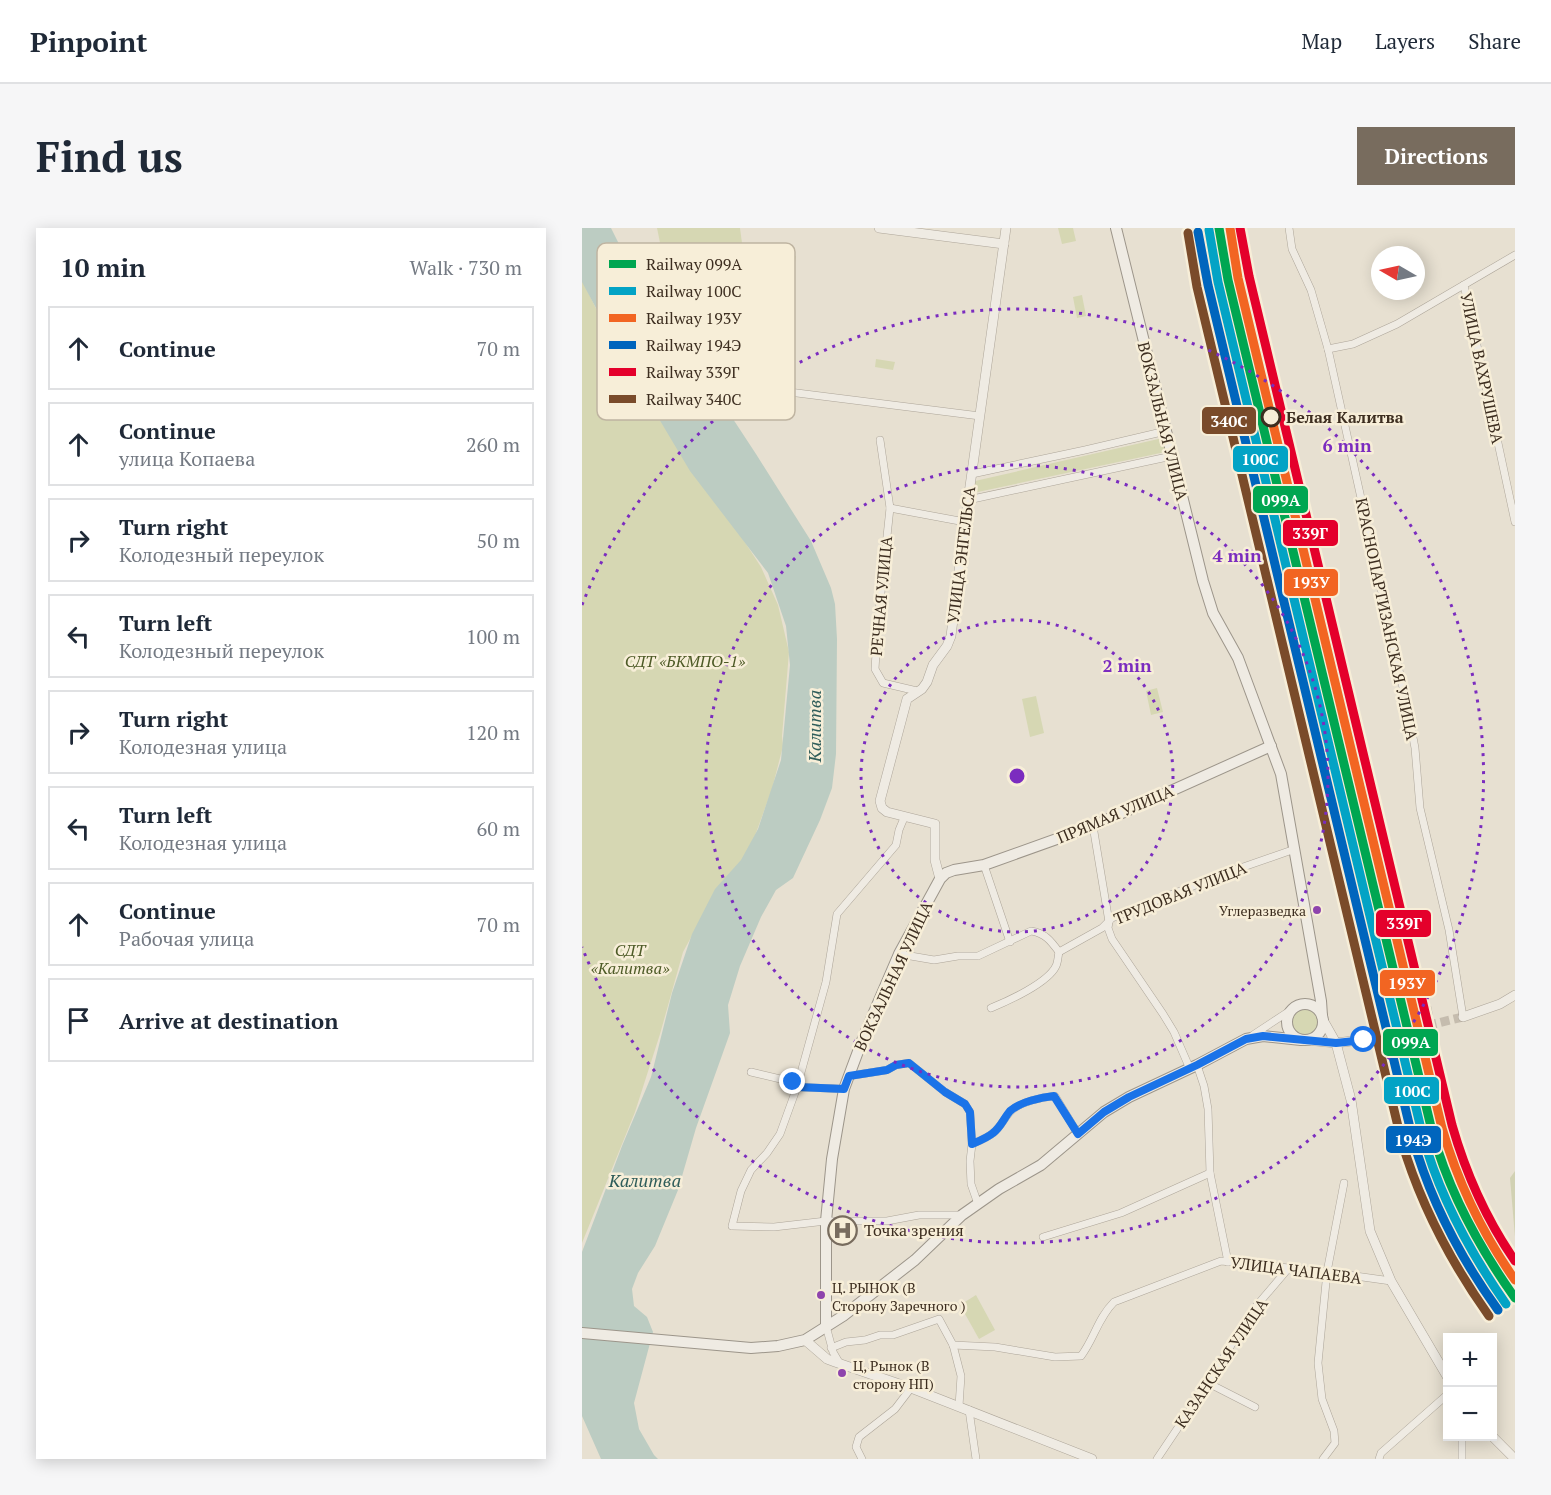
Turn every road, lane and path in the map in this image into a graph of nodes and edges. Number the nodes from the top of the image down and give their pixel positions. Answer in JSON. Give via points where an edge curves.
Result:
{"nodes":[{"id":1,"x":884,"y":228,"type":"edge"},
{"id":2,"x":1006,"y":228,"type":"edge"},
{"id":3,"x":1116,"y":228,"type":"edge"},
{"id":4,"x":1288,"y":228,"type":"edge"},
{"id":5,"x":1004,"y":244,"type":"junction"},
{"id":6,"x":1515,"y":255,"type":"edge"},
{"id":7,"x":1464,"y":285,"type":"junction"},
{"id":8,"x":1328,"y":349,"type":"junction"},
{"id":9,"x":795,"y":393,"type":"edge"},
{"id":10,"x":980,"y":416,"type":"junction"},
{"id":11,"x":1166,"y":431,"type":"junction"},
{"id":12,"x":880,"y":440,"type":"dead end"},
{"id":13,"x":1172,"y":456,"type":"junction"},
{"id":14,"x":972,"y":474,"type":"junction"},
{"id":15,"x":968,"y":500,"type":"junction"},
{"id":16,"x":890,"y":508,"type":"junction"},
{"id":17,"x":965,"y":522,"type":"junction"},
{"id":18,"x":1515,"y":522,"type":"edge"},
{"id":19,"x":917,"y":691,"type":"junction"},
{"id":20,"x":1271,"y":746,"type":"junction"},
{"id":21,"x":904,"y":818,"type":"junction"},
{"id":22,"x":1093,"y":826,"type":"junction"},
{"id":23,"x":1295,"y":849,"type":"junction"},
{"id":24,"x":984,"y":865,"type":"junction"},
{"id":25,"x":954,"y":870,"type":"joint"},
{"id":26,"x":940,"y":879,"type":"junction"},
{"id":27,"x":1108,"y":922,"type":"junction"},
{"id":28,"x":1010,"y":942,"type":"junction"},
{"id":29,"x":1059,"y":952,"type":"junction"},
{"id":30,"x":899,"y":954,"type":"junction"},
{"id":31,"x":1316,"y":974,"type":"junction"},
{"id":32,"x":1515,"y":995,"type":"edge"},
{"id":33,"x":1297,"y":1007,"type":"junction"},
{"id":34,"x":991,"y":1008,"type":"dead end"},
{"id":35,"x":1463,"y":1017,"type":"joint"},
{"id":36,"x":1322,"y":1018,"type":"junction"},
{"id":37,"x":1375,"y":1038,"type":"tunnel mouth"},
{"id":38,"x":1246,"y":1039,"type":"junction"},
{"id":39,"x":1304,"y":1040,"type":"junction"},
{"id":40,"x":1336,"y":1043,"type":"junction"},
{"id":41,"x":1193,"y":1067,"type":"junction"},
{"id":42,"x":751,"y":1072,"type":"dead end"},
{"id":43,"x":849,"y":1076,"type":"junction"},
{"id":44,"x":797,"y":1087,"type":"junction"},
{"id":45,"x":844,"y":1089,"type":"junction"},
{"id":46,"x":1078,"y":1134,"type":"junction"},
{"id":47,"x":972,"y":1144,"type":"junction"},
{"id":48,"x":1210,"y":1173,"type":"junction"},
{"id":49,"x":1344,"y":1183,"type":"dead end"},
{"id":50,"x":978,"y":1204,"type":"junction"},
{"id":51,"x":963,"y":1215,"type":"junction"},
{"id":52,"x":826,"y":1221,"type":"junction"},
{"id":53,"x":1043,"y":1238,"type":"dead end"},
{"id":54,"x":1228,"y":1262,"type":"junction"},
{"id":55,"x":1288,"y":1269,"type":"junction"},
{"id":56,"x":1328,"y":1272,"type":"junction"},
{"id":57,"x":1391,"y":1281,"type":"junction"},
{"id":58,"x":826,"y":1326,"type":"junction"},
{"id":59,"x":582,"y":1333,"type":"edge"},
{"id":60,"x":804,"y":1340,"type":"junction"},
{"id":61,"x":953,"y":1345,"type":"junction"},
{"id":62,"x":831,"y":1347,"type":"junction"},
{"id":63,"x":840,"y":1364,"type":"junction"},
{"id":64,"x":1443,"y":1369,"type":"edge"},
{"id":65,"x":1208,"y":1383,"type":"junction"},
{"id":66,"x":911,"y":1388,"type":"junction"},
{"id":67,"x":1443,"y":1398,"type":"edge"},
{"id":68,"x":959,"y":1406,"type":"junction"},
{"id":69,"x":1256,"y":1407,"type":"dead end"},
{"id":70,"x":969,"y":1410,"type":"junction"},
{"id":71,"x":1462,"y":1441,"type":"edge"},
{"id":72,"x":1496,"y":1441,"type":"edge"},
{"id":73,"x":862,"y":1459,"type":"edge"},
{"id":74,"x":976,"y":1459,"type":"edge"},
{"id":75,"x":1092,"y":1459,"type":"edge"},
{"id":76,"x":1156,"y":1459,"type":"edge"},
{"id":77,"x":1323,"y":1459,"type":"edge"},
{"id":78,"x":1379,"y":1459,"type":"edge"},
{"id":79,"x":1462,"y":1459,"type":"edge"},
{"id":80,"x":1515,"y":1459,"type":"edge"}],
"edges":[{"from":1,"to":5,"type":"street"},
{"from":2,"to":5,"type":"street","name":"УЛИЦА ЭНГЕЛЬСА"},
{"from":3,"to":11,"type":"main road","name":"ВОКЗАЛЬНАЯ УЛИЦА"},
{"from":4,"to":8,"type":"street","name":"КРАСНОПАРТИЗАНСКАЯ УЛИЦА"},
{"from":5,"to":10,"type":"street","name":"УЛИЦА ЭНГЕЛЬСА"},
{"from":6,"to":7,"type":"street"},
{"from":7,"to":8,"type":"street","via":[[1396,324],[1353,344]]},
{"from":7,"to":18,"type":"street","name":"УЛИЦА ВАХРУШЕВА"},
{"from":8,"to":35,"type":"street","name":"КРАСНОПАРТИЗАНСКАЯ УЛИЦА","via":[[1409,717],[1420,808],[1449,930]]},
{"from":9,"to":10,"type":"street"},
{"from":10,"to":14,"type":"street","name":"УЛИЦА ЭНГЕЛЬСА"},
{"from":11,"to":13,"type":"main road","name":"ВОКЗАЛЬНАЯ УЛИЦА"},
{"from":11,"to":14,"type":"street"},
{"from":12,"to":16,"type":"street","name":"РЕЧНАЯ УЛИЦА"},
{"from":13,"to":15,"type":"street"},
{"from":13,"to":20,"type":"main road","name":"ВОКЗАЛЬНАЯ УЛИЦА","via":[[1213,613],[1238,658]]},
{"from":14,"to":15,"type":"street","name":"УЛИЦА ЭНГЕЛЬСА"},
{"from":15,"to":17,"type":"street","name":"УЛИЦА ЭНГЕЛЬСА"},
{"from":16,"to":17,"type":"street"},
{"from":16,"to":19,"type":"street","name":"РЕЧНАЯ УЛИЦА","via":[[875,669],[883,683]]},
{"from":17,"to":19,"type":"street","name":"УЛИЦА ЭНГЕЛЬСА","via":[[951,636],[927,682]]},
{"from":19,"to":21,"type":"street","name":"УЛИЦА ЭНГЕЛЬСА","via":[[907,699],[880,801],[887,812]]},
{"from":20,"to":22,"type":"main road","name":"ПРЯМАЯ УЛИЦА"},
{"from":20,"to":23,"type":"main road","name":"ВОКЗАЛЬНАЯ УЛИЦА","via":[[1281,774]]},
{"from":21,"to":26,"type":"street","name":"УЛИЦА ЭНГЕЛЬСА","via":[[935,824],[935,861]]},
{"from":21,"to":44,"type":"street","via":[[896,845],[837,914],[826,982]]},
{"from":22,"to":24,"type":"main road","name":"ПРЯМАЯ УЛИЦА"},
{"from":22,"to":27,"type":"street"},
{"from":23,"to":27,"type":"street","name":"ТРУДОВАЯ УЛИЦА"},
{"from":23,"to":31,"type":"main road","name":"ВОКЗАЛЬНАЯ УЛИЦА"},
{"from":24,"to":25,"type":"main road","name":"ПРЯМАЯ УЛИЦА"},
{"from":24,"to":28,"type":"street"},
{"from":25,"to":26,"type":"main road","name":"ВОКЗАЛЬНАЯ УЛИЦА"},
{"from":26,"to":30,"type":"main road","name":"ВОКЗАЛЬНАЯ УЛИЦА"},
{"from":27,"to":29,"type":"street","name":"ТРУДОВАЯ УЛИЦА"},
{"from":27,"to":41,"type":"street","via":[[1112,939]]},
{"from":28,"to":29,"type":"street","via":[[1031,931],[1051,941]]},
{"from":28,"to":30,"type":"street","via":[[978,956],[934,960]]},
{"from":29,"to":34,"type":"street","via":[[1052,972],[1017,998]]},
{"from":30,"to":43,"type":"main road","name":"ВОКЗАЛЬНАЯ УЛИЦА"},
{"from":31,"to":33,"type":"main road","via":[[1312,993]]},
{"from":31,"to":36,"type":"main road","name":"ВОКЗАЛЬНАЯ УЛИЦА"},
{"from":32,"to":35,"type":"street"},
{"from":33,"to":36,"type":"main road","via":[[1313,1006]]},
{"from":33,"to":38,"type":"street"},
{"from":33,"to":39,"type":"main road","via":[[1287,1023],[1291,1034]]},
{"from":36,"to":39,"type":"main road","via":[[1319,1034]]},
{"from":36,"to":40,"type":"street"},
{"from":37,"to":40,"type":"street"},
{"from":38,"to":39,"type":"main road","via":[[1263,1036]]},
{"from":38,"to":41,"type":"main road"},
{"from":39,"to":40,"type":"street"},
{"from":40,"to":57,"type":"street","via":[[1351,1100],[1370,1231]]},
{"from":41,"to":46,"type":"main road","via":[[1129,1097]]},
{"from":41,"to":48,"type":"street","via":[[1204,1086],[1208,1109]]},
{"from":42,"to":44,"type":"street","via":[[793,1082]]},
{"from":43,"to":45,"type":"main road","name":"ВОКЗАЛЬНАЯ УЛИЦА"},
{"from":43,"to":47,"type":"street","via":[[909,1063],[965,1104],[970,1112]]},
{"from":44,"to":45,"type":"street"},
{"from":44,"to":52,"type":"street","via":[[780,1134],[751,1170],[741,1191],[732,1226],[774,1227]]},
{"from":45,"to":52,"type":"main road","name":"ВОКЗАЛЬНАЯ УЛИЦА"},
{"from":46,"to":47,"type":"street","via":[[1054,1096],[1048,1096],[1017,1106],[992,1134]]},
{"from":46,"to":50,"type":"main road","via":[[1041,1165]]},
{"from":47,"to":50,"type":"street","via":[[971,1184]]},
{"from":48,"to":53,"type":"street","via":[[1120,1214]]},
{"from":48,"to":54,"type":"street"},
{"from":49,"to":56,"type":"street"},
{"from":50,"to":51,"type":"main road"},
{"from":51,"to":52,"type":"street"},
{"from":51,"to":58,"type":"main road","via":[[915,1260]]},
{"from":52,"to":58,"type":"main road","name":"ВОКЗАЛЬНАЯ УЛИЦА"},
{"from":54,"to":55,"type":"street","name":"УЛИЦА ЧАПАЕВА"},
{"from":54,"to":61,"type":"street","name":"УЛИЦА ЧАПАЕВА","via":[[1221,1261],[1113,1302],[1081,1356]]},
{"from":55,"to":56,"type":"street","name":"УЛИЦА ЧАПАЕВА"},
{"from":55,"to":65,"type":"street","name":"КАЗАНСКАЯ УЛИЦА","via":[[1252,1311]]},
{"from":56,"to":57,"type":"street","name":"УЛИЦА ЧАПАЕВА"},
{"from":56,"to":77,"type":"street","via":[[1318,1371],[1335,1443]]},
{"from":57,"to":64,"type":"street"},
{"from":58,"to":60,"type":"main road"},
{"from":58,"to":62,"type":"street"},
{"from":59,"to":60,"type":"main road","via":[[751,1348]]},
{"from":60,"to":63,"type":"street","via":[[827,1359]]},
{"from":61,"to":62,"type":"street","via":[[939,1319],[893,1335]]},
{"from":61,"to":68,"type":"street","via":[[960,1376]]},
{"from":62,"to":63,"type":"street"},
{"from":63,"to":66,"type":"street"},
{"from":65,"to":69,"type":"street"},
{"from":65,"to":76,"type":"street","name":"КАЗАНСКАЯ УЛИЦА"},
{"from":66,"to":68,"type":"street"},
{"from":66,"to":73,"type":"street","via":[[895,1409],[859,1437],[856,1448]]},
{"from":67,"to":78,"type":"street"},
{"from":68,"to":70,"type":"street"},
{"from":70,"to":74,"type":"street"},
{"from":70,"to":75,"type":"street"},
{"from":71,"to":79,"type":"street"},
{"from":72,"to":80,"type":"street"}]}
